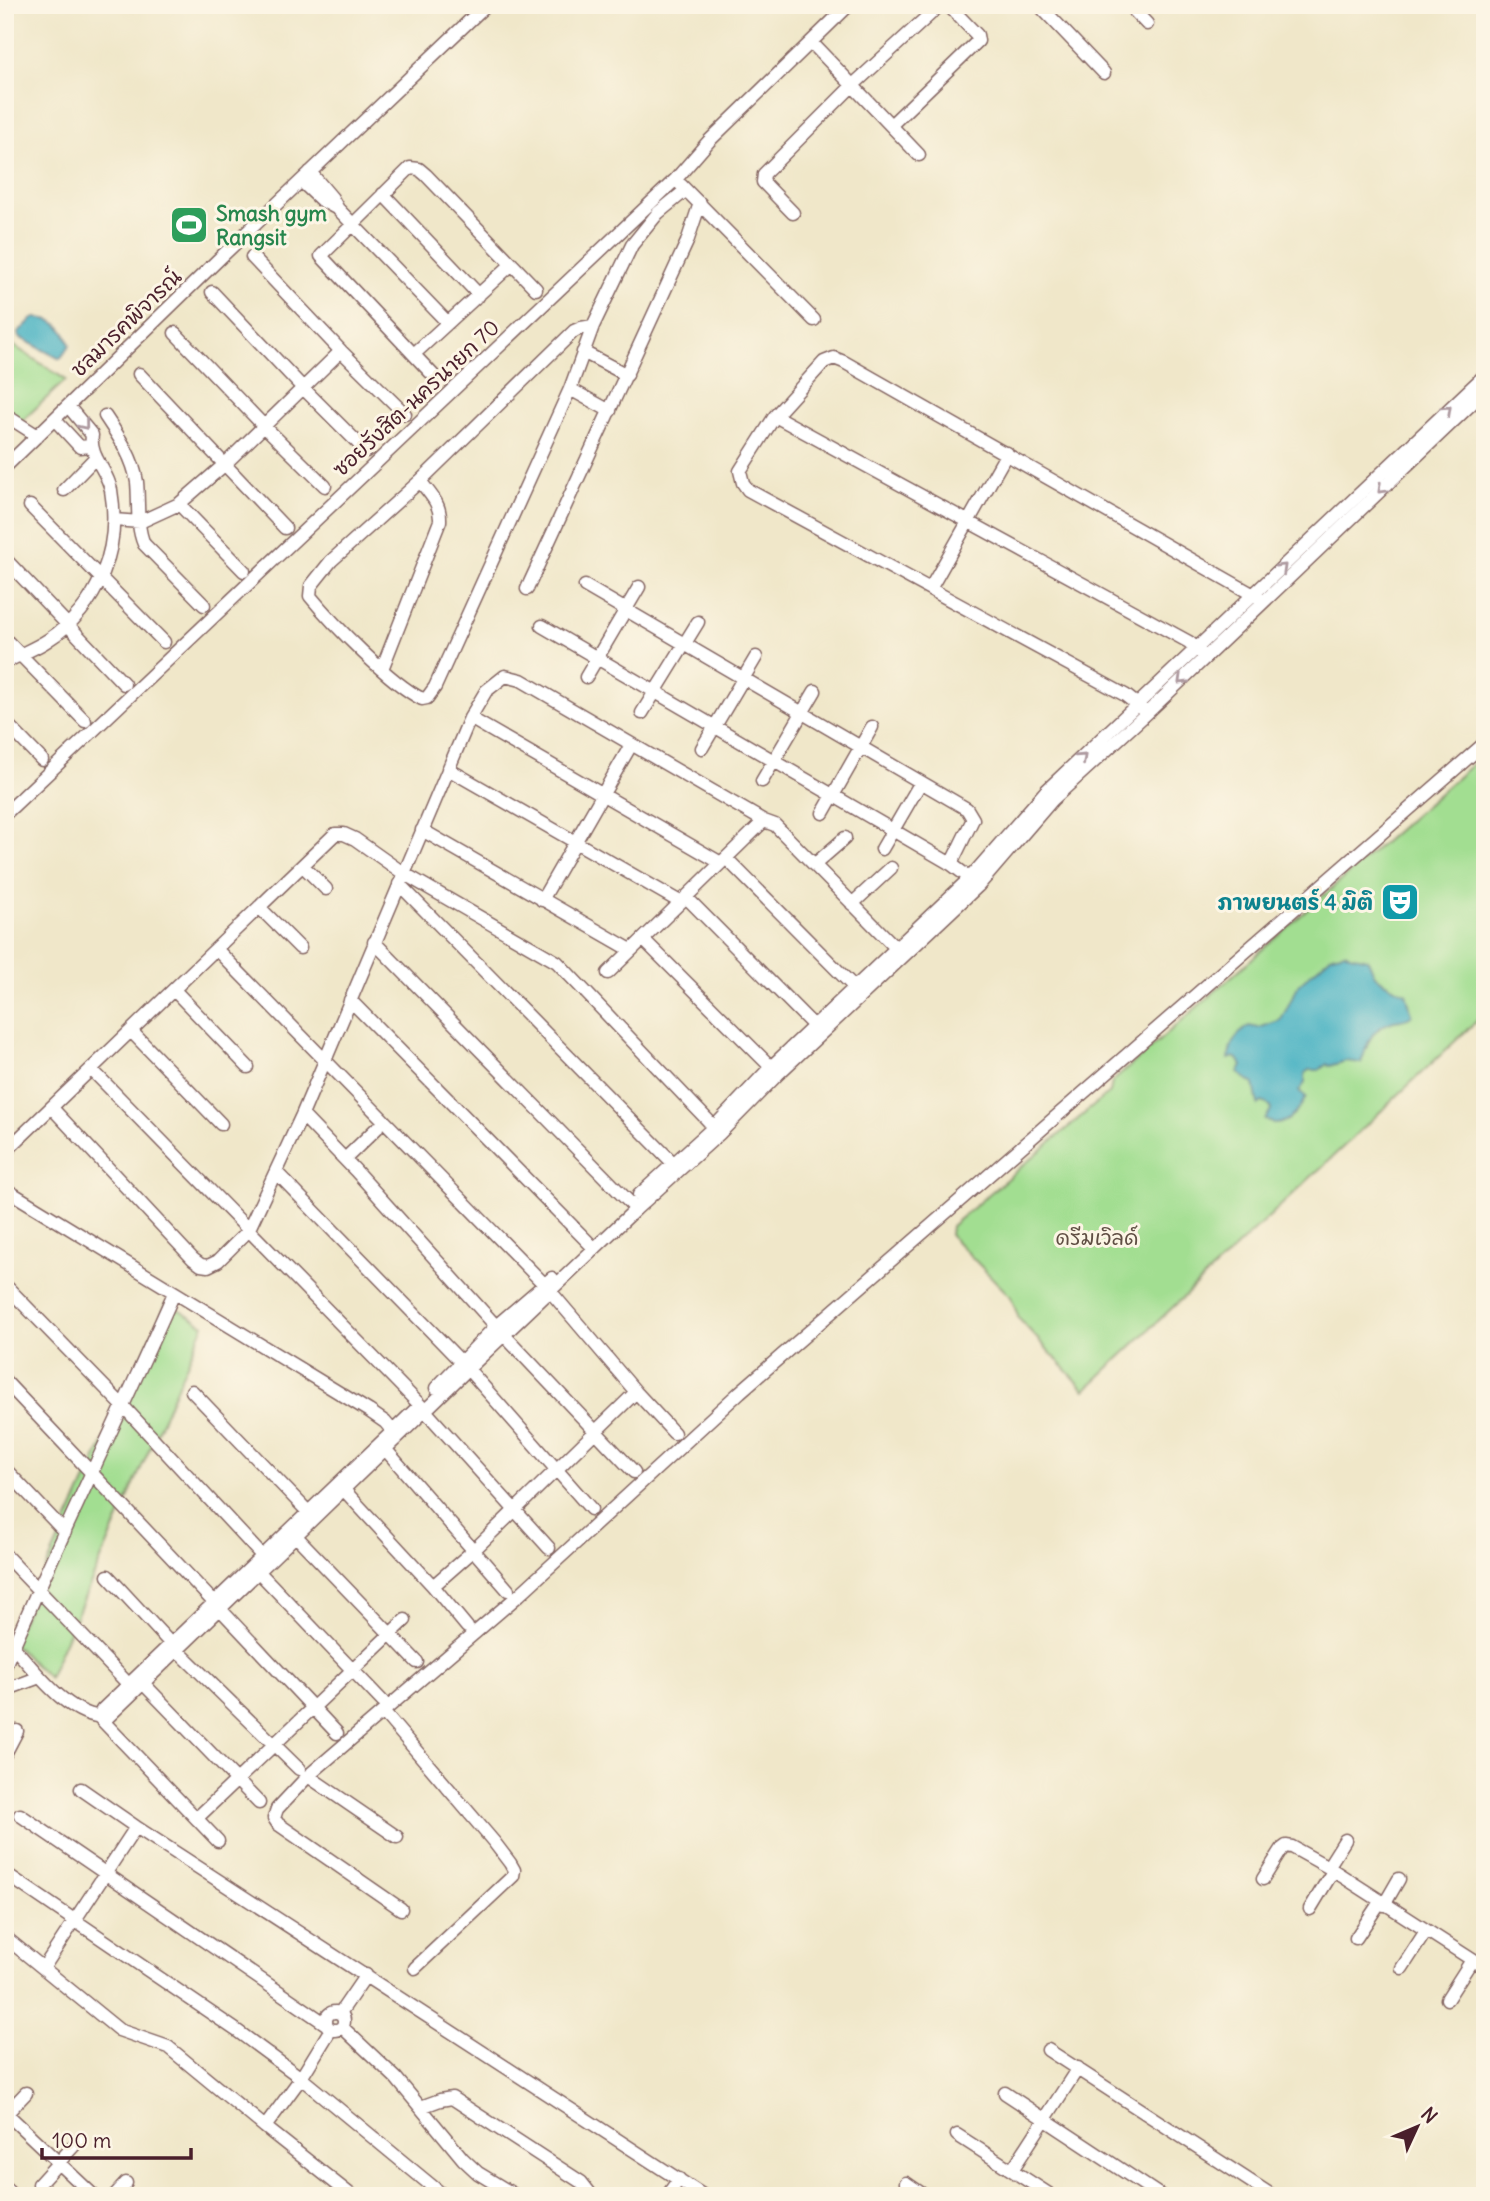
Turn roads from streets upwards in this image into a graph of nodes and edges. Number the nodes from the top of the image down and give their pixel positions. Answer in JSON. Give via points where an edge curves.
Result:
{"nodes":[{"id":1,"x":486,"y":5,"type":"edge"},
{"id":2,"x":849,"y":5,"type":"edge"},
{"id":3,"x":940,"y":5,"type":"edge"},
{"id":4,"x":948,"y":5,"type":"edge"},
{"id":5,"x":1039,"y":5,"type":"edge"},
{"id":6,"x":1129,"y":5,"type":"edge"},
{"id":7,"x":1147,"y":24,"type":"dead end"},
{"id":8,"x":811,"y":42,"type":"junction"},
{"id":9,"x":1104,"y":73,"type":"dead end"},
{"id":10,"x":852,"y":86,"type":"junction"},
{"id":11,"x":891,"y":125,"type":"junction"},
{"id":12,"x":919,"y":155,"type":"dead end"},
{"id":13,"x":306,"y":176,"type":"junction"},
{"id":14,"x":677,"y":179,"type":"junction"},
{"id":15,"x":686,"y":190,"type":"junction"},
{"id":16,"x":383,"y":194,"type":"junction"},
{"id":17,"x":700,"y":203,"type":"junction"},
{"id":18,"x":793,"y":213,"type":"dead end"},
{"id":19,"x":353,"y":224,"type":"junction"},
{"id":20,"x":251,"y":257,"type":"dead end"},
{"id":21,"x":512,"y":264,"type":"junction"},
{"id":22,"x":536,"y":289,"type":"dead end"},
{"id":23,"x":212,"y":292,"type":"dead end"},
{"id":24,"x":479,"y":295,"type":"junction"},
{"id":25,"x":814,"y":320,"type":"dead end"},
{"id":26,"x":448,"y":323,"type":"junction"},
{"id":27,"x":593,"y":326,"type":"junction"},
{"id":28,"x":175,"y":333,"type":"dead end"},
{"id":29,"x":341,"y":351,"type":"junction"},
{"id":30,"x":583,"y":352,"type":"junction"},
{"id":31,"x":414,"y":354,"type":"junction"},
{"id":32,"x":139,"y":374,"type":"dead end"},
{"id":33,"x":627,"y":374,"type":"junction"},
{"id":34,"x":434,"y":376,"type":"dead end"},
{"id":35,"x":1484,"y":377,"type":"edge"},
{"id":36,"x":303,"y":388,"type":"junction"},
{"id":37,"x":569,"y":389,"type":"junction"},
{"id":38,"x":1485,"y":391,"type":"edge"},
{"id":39,"x":68,"y":406,"type":"junction"},
{"id":40,"x":610,"y":411,"type":"junction"},
{"id":41,"x":405,"y":414,"type":"dead end"},
{"id":42,"x":5,"y":415,"type":"edge"},
{"id":43,"x":105,"y":416,"type":"dead end"},
{"id":44,"x":775,"y":416,"type":"junction"},
{"id":45,"x":55,"y":420,"type":"junction"},
{"id":46,"x":264,"y":426,"type":"junction"},
{"id":47,"x":38,"y":436,"type":"junction"},
{"id":48,"x":366,"y":451,"type":"dead end"},
{"id":49,"x":93,"y":452,"type":"junction"},
{"id":50,"x":1007,"y":453,"type":"junction"},
{"id":51,"x":224,"y":465,"type":"junction"},
{"id":52,"x":5,"y":467,"type":"edge"},
{"id":53,"x":420,"y":481,"type":"junction"},
{"id":54,"x":325,"y":486,"type":"dead end"},
{"id":55,"x":64,"y":490,"type":"dead end"},
{"id":56,"x":179,"y":504,"type":"junction"},
{"id":57,"x":30,"y":506,"type":"dead end"},
{"id":58,"x":114,"y":520,"type":"junction"},
{"id":59,"x":140,"y":522,"type":"junction"},
{"id":60,"x":968,"y":522,"type":"junction"},
{"id":61,"x":285,"y":527,"type":"dead end"},
{"id":62,"x":1310,"y":549,"type":"junction"},
{"id":63,"x":5,"y":559,"type":"edge"},
{"id":64,"x":244,"y":571,"type":"dead end"},
{"id":65,"x":102,"y":579,"type":"junction"},
{"id":66,"x":585,"y":586,"type":"dead end"},
{"id":67,"x":639,"y":587,"type":"dead end"},
{"id":68,"x":527,"y":589,"type":"dead end"},
{"id":69,"x":930,"y":589,"type":"junction"},
{"id":70,"x":1259,"y":598,"type":"junction"},
{"id":71,"x":204,"y":605,"type":"dead end"},
{"id":72,"x":626,"y":610,"type":"junction"},
{"id":73,"x":698,"y":622,"type":"dead end"},
{"id":74,"x":67,"y":625,"type":"junction"},
{"id":75,"x":542,"y":626,"type":"dead end"},
{"id":76,"x":5,"y":639,"type":"edge"},
{"id":77,"x":164,"y":642,"type":"dead end"},
{"id":78,"x":685,"y":644,"type":"junction"},
{"id":79,"x":1201,"y":653,"type":"junction"},
{"id":80,"x":20,"y":654,"type":"junction"},
{"id":81,"x":755,"y":657,"type":"dead end"},
{"id":82,"x":597,"y":658,"type":"junction"},
{"id":83,"x":5,"y":663,"type":"edge"},
{"id":84,"x":382,"y":669,"type":"junction"},
{"id":85,"x":586,"y":677,"type":"dead end"},
{"id":86,"x":743,"y":678,"type":"junction"},
{"id":87,"x":124,"y":684,"type":"dead end"},
{"id":88,"x":815,"y":691,"type":"dead end"},
{"id":89,"x":656,"y":693,"type":"junction"},
{"id":90,"x":1143,"y":709,"type":"junction"},
{"id":91,"x":642,"y":713,"type":"dead end"},
{"id":92,"x":802,"y":713,"type":"junction"},
{"id":93,"x":470,"y":718,"type":"junction"},
{"id":94,"x":85,"y":720,"type":"dead end"},
{"id":95,"x":5,"y":722,"type":"edge"},
{"id":96,"x":872,"y":727,"type":"dead end"},
{"id":97,"x":715,"y":728,"type":"junction"},
{"id":98,"x":1485,"y":743,"type":"edge"},
{"id":99,"x":631,"y":745,"type":"junction"},
{"id":100,"x":861,"y":747,"type":"junction"},
{"id":101,"x":702,"y":748,"type":"dead end"},
{"id":102,"x":42,"y":760,"type":"dead end"},
{"id":103,"x":774,"y":762,"type":"junction"},
{"id":104,"x":448,"y":769,"type":"junction"},
{"id":105,"x":762,"y":781,"type":"dead end"},
{"id":106,"x":920,"y":782,"type":"junction"},
{"id":107,"x":602,"y":795,"type":"junction"},
{"id":108,"x":833,"y":796,"type":"junction"},
{"id":109,"x":823,"y":813,"type":"dead end"},
{"id":110,"x":5,"y":814,"type":"edge"},
{"id":111,"x":764,"y":821,"type":"junction"},
{"id":112,"x":422,"y":830,"type":"junction"},
{"id":113,"x":893,"y":830,"type":"junction"},
{"id":114,"x":845,"y":838,"type":"dead end"},
{"id":115,"x":575,"y":842,"type":"junction"},
{"id":116,"x":882,"y":849,"type":"dead end"},
{"id":117,"x":723,"y":861,"type":"junction"},
{"id":118,"x":950,"y":864,"type":"junction"},
{"id":119,"x":814,"y":865,"type":"junction"},
{"id":120,"x":303,"y":866,"type":"junction"},
{"id":121,"x":891,"y":868,"type":"dead end"},
{"id":122,"x":401,"y":878,"type":"junction"},
{"id":123,"x":974,"y":882,"type":"junction"},
{"id":124,"x":326,"y":889,"type":"dead end"},
{"id":125,"x":542,"y":900,"type":"junction"},
{"id":126,"x":683,"y":900,"type":"junction"},
{"id":127,"x":852,"y":904,"type":"junction"},
{"id":128,"x":259,"y":908,"type":"junction"},
{"id":129,"x":643,"y":939,"type":"junction"},
{"id":130,"x":374,"y":942,"type":"junction"},
{"id":131,"x":300,"y":948,"type":"dead end"},
{"id":132,"x":216,"y":949,"type":"junction"},
{"id":133,"x":631,"y":950,"type":"junction"},
{"id":134,"x":900,"y":952,"type":"junction"},
{"id":135,"x":608,"y":974,"type":"dead end"},
{"id":136,"x":174,"y":990,"type":"junction"},
{"id":137,"x":858,"y":991,"type":"junction"},
{"id":138,"x":350,"y":1000,"type":"junction"},
{"id":139,"x":818,"y":1030,"type":"junction"},
{"id":140,"x":131,"y":1031,"type":"junction"},
{"id":141,"x":325,"y":1059,"type":"junction"},
{"id":142,"x":248,"y":1067,"type":"dead end"},
{"id":143,"x":92,"y":1070,"type":"junction"},
{"id":144,"x":775,"y":1071,"type":"junction"},
{"id":145,"x":52,"y":1108,"type":"junction"},
{"id":146,"x":302,"y":1115,"type":"junction"},
{"id":147,"x":221,"y":1124,"type":"dead end"},
{"id":148,"x":377,"y":1128,"type":"dead end"},
{"id":149,"x":720,"y":1134,"type":"junction"},
{"id":150,"x":5,"y":1152,"type":"edge"},
{"id":151,"x":345,"y":1159,"type":"junction"},
{"id":152,"x":677,"y":1167,"type":"junction"},
{"id":153,"x":276,"y":1173,"type":"junction"},
{"id":154,"x":5,"y":1189,"type":"edge"},
{"id":155,"x":633,"y":1206,"type":"junction"},
{"id":156,"x":248,"y":1231,"type":"junction"},
{"id":157,"x":592,"y":1246,"type":"junction"},
{"id":158,"x":5,"y":1285,"type":"edge"},
{"id":159,"x":547,"y":1288,"type":"junction"},
{"id":160,"x":174,"y":1293,"type":"junction"},
{"id":161,"x":500,"y":1331,"type":"junction"},
{"id":162,"x":465,"y":1366,"type":"junction"},
{"id":163,"x":5,"y":1381,"type":"edge"},
{"id":164,"x":192,"y":1391,"type":"dead end"},
{"id":165,"x":636,"y":1392,"type":"junction"},
{"id":166,"x":124,"y":1407,"type":"junction"},
{"id":167,"x":423,"y":1408,"type":"junction"},
{"id":168,"x":595,"y":1430,"type":"junction"},
{"id":169,"x":674,"y":1433,"type":"dead end"},
{"id":170,"x":395,"y":1434,"type":"junction"},
{"id":171,"x":386,"y":1450,"type":"junction"},
{"id":172,"x":5,"y":1469,"type":"edge"},
{"id":173,"x":556,"y":1469,"type":"junction"},
{"id":174,"x":91,"y":1472,"type":"junction"},
{"id":175,"x":634,"y":1472,"type":"dead end"},
{"id":176,"x":344,"y":1490,"type":"junction"},
{"id":177,"x":514,"y":1509,"type":"junction"},
{"id":178,"x":592,"y":1509,"type":"dead end"},
{"id":179,"x":311,"y":1515,"type":"junction"},
{"id":180,"x":65,"y":1532,"type":"junction"},
{"id":181,"x":293,"y":1533,"type":"junction"},
{"id":182,"x":549,"y":1548,"type":"dead end"},
{"id":183,"x":474,"y":1550,"type":"junction"},
{"id":184,"x":5,"y":1555,"type":"edge"},
{"id":185,"x":260,"y":1564,"type":"junction"},
{"id":186,"x":108,"y":1576,"type":"dead end"},
{"id":187,"x":433,"y":1586,"type":"junction"},
{"id":188,"x":508,"y":1590,"type":"dead end"},
{"id":189,"x":39,"y":1591,"type":"junction"},
{"id":190,"x":217,"y":1605,"type":"junction"},
{"id":191,"x":405,"y":1620,"type":"dead end"},
{"id":192,"x":467,"y":1626,"type":"dead end"},
{"id":193,"x":391,"y":1633,"type":"junction"},
{"id":194,"x":9,"y":1642,"type":"edge"},
{"id":195,"x":174,"y":1646,"type":"junction"},
{"id":196,"x":417,"y":1662,"type":"dead end"},
{"id":197,"x":5,"y":1666,"type":"edge"},
{"id":198,"x":353,"y":1670,"type":"junction"},
{"id":199,"x":40,"y":1677,"type":"junction"},
{"id":200,"x":136,"y":1684,"type":"junction"},
{"id":201,"x":5,"y":1690,"type":"edge"},
{"id":202,"x":313,"y":1706,"type":"junction"},
{"id":203,"x":384,"y":1707,"type":"junction"},
{"id":204,"x":99,"y":1717,"type":"junction"},
{"id":205,"x":17,"y":1731,"type":"dead end"},
{"id":206,"x":337,"y":1733,"type":"dead end"},
{"id":207,"x":275,"y":1743,"type":"junction"},
{"id":208,"x":7,"y":1748,"type":"edge"},
{"id":209,"x":304,"y":1772,"type":"junction"},
{"id":210,"x":237,"y":1780,"type":"junction"},
{"id":211,"x":81,"y":1789,"type":"dead end"},
{"id":212,"x":260,"y":1803,"type":"dead end"},
{"id":213,"x":20,"y":1815,"type":"dead end"},
{"id":214,"x":197,"y":1818,"type":"junction"},
{"id":215,"x":136,"y":1827,"type":"junction"},
{"id":216,"x":397,"y":1837,"type":"dead end"},
{"id":217,"x":1345,"y":1840,"type":"dead end"},
{"id":218,"x":218,"y":1841,"type":"dead end"},
{"id":219,"x":1330,"y":1869,"type":"junction"},
{"id":220,"x":5,"y":1873,"type":"edge"},
{"id":221,"x":106,"y":1874,"type":"junction"},
{"id":222,"x":1263,"y":1879,"type":"dead end"},
{"id":223,"x":1399,"y":1879,"type":"dead end"},
{"id":224,"x":1382,"y":1903,"type":"junction"},
{"id":225,"x":401,"y":1909,"type":"dead end"},
{"id":226,"x":1310,"y":1909,"type":"dead end"},
{"id":227,"x":75,"y":1920,"type":"junction"},
{"id":228,"x":1426,"y":1931,"type":"junction"},
{"id":229,"x":5,"y":1937,"type":"edge"},
{"id":230,"x":1356,"y":1938,"type":"dead end"},
{"id":231,"x":1472,"y":1960,"type":"junction"},
{"id":232,"x":44,"y":1968,"type":"junction"},
{"id":233,"x":415,"y":1968,"type":"dead end"},
{"id":234,"x":1402,"y":1968,"type":"dead end"},
{"id":235,"x":1485,"y":1969,"type":"edge"},
{"id":236,"x":366,"y":1975,"type":"junction"},
{"id":237,"x":1447,"y":1999,"type":"dead end"},
{"id":238,"x":333,"y":2027,"type":"junction"},
{"id":239,"x":1048,"y":2050,"type":"dead end"},
{"id":240,"x":1078,"y":2068,"type":"junction"},
{"id":241,"x":301,"y":2078,"type":"junction"},
{"id":242,"x":26,"y":2093,"type":"dead end"},
{"id":243,"x":1005,"y":2093,"type":"dead end"},
{"id":244,"x":421,"y":2107,"type":"junction"},
{"id":245,"x":6,"y":2113,"type":"edge"},
{"id":246,"x":1045,"y":2119,"type":"junction"},
{"id":247,"x":265,"y":2127,"type":"junction"},
{"id":248,"x":957,"y":2135,"type":"dead end"},
{"id":249,"x":79,"y":2140,"type":"dead end"},
{"id":250,"x":59,"y":2162,"type":"junction"},
{"id":251,"x":1012,"y":2170,"type":"junction"},
{"id":252,"x":679,"y":2179,"type":"junction"},
{"id":253,"x":126,"y":2183,"type":"dead end"},
{"id":254,"x":906,"y":2183,"type":"dead end"},
{"id":255,"x":39,"y":2184,"type":"dead end"},
{"id":256,"x":5,"y":2188,"type":"edge"},
{"id":257,"x":1272,"y":2195,"type":"edge"},
{"id":258,"x":13,"y":2196,"type":"edge"},
{"id":259,"x":94,"y":2196,"type":"edge"},
{"id":260,"x":114,"y":2196,"type":"edge"},
{"id":261,"x":352,"y":2196,"type":"edge"},
{"id":262,"x":443,"y":2196,"type":"edge"},
{"id":263,"x":516,"y":2196,"type":"edge"},
{"id":264,"x":592,"y":2196,"type":"edge"},
{"id":265,"x":667,"y":2196,"type":"edge"},
{"id":266,"x":704,"y":2196,"type":"edge"},
{"id":267,"x":925,"y":2196,"type":"edge"},
{"id":268,"x":1052,"y":2196,"type":"edge"},
{"id":269,"x":1161,"y":2196,"type":"edge"}],
"edges":[{"from":1,"to":13,"type":"street","name":"ชลมารคพิจารณ์"},
{"from":2,"to":8,"type":"street","name":"ซอยรังสิต-นครนายก 70"},
{"from":3,"to":10,"type":"street"},
{"from":4,"to":11,"type":"street","via":[[978,41]]},
{"from":5,"to":9,"type":"street"},
{"from":6,"to":7,"type":"street"},
{"from":8,"to":10,"type":"street"},
{"from":8,"to":14,"type":"street","name":"ซอยรังสิต-นครนายก 70","via":[[709,141]]},
{"from":10,"to":11,"type":"street"},
{"from":10,"to":18,"type":"street","via":[[764,174],[763,182]]},
{"from":11,"to":12,"type":"street"},
{"from":13,"to":19,"type":"street"},
{"from":13,"to":39,"type":"street","name":"ชลมารคพิจารณ์"},
{"from":14,"to":15,"type":"street"},
{"from":14,"to":110,"type":"street","name":"ซอยรังสิต-นครนายก 70"},
{"from":15,"to":17,"type":"street"},
{"from":15,"to":27,"type":"street","via":[[658,213],[632,245]]},
{"from":16,"to":19,"type":"street"},
{"from":16,"to":21,"type":"street","via":[[410,168],[419,169]]},
{"from":16,"to":24,"type":"street"},
{"from":17,"to":25,"type":"street"},
{"from":17,"to":33,"type":"street"},
{"from":19,"to":26,"type":"street"},
{"from":19,"to":31,"type":"street","via":[[321,256]]},
{"from":20,"to":29,"type":"street"},
{"from":21,"to":22,"type":"street"},
{"from":21,"to":24,"type":"street"},
{"from":23,"to":36,"type":"street"},
{"from":24,"to":26,"type":"street"},
{"from":26,"to":31,"type":"street"},
{"from":27,"to":30,"type":"street"},
{"from":27,"to":53,"type":"street","via":[[574,331]]},
{"from":28,"to":46,"type":"street"},
{"from":29,"to":36,"type":"street"},
{"from":29,"to":41,"type":"street"},
{"from":30,"to":33,"type":"street"},
{"from":30,"to":37,"type":"street"},
{"from":31,"to":34,"type":"street"},
{"from":32,"to":51,"type":"street"},
{"from":33,"to":40,"type":"street"},
{"from":62,"to":35,"type":"street","one_way":true},
{"from":36,"to":46,"type":"street"},
{"from":36,"to":48,"type":"street"},
{"from":37,"to":40,"type":"street"},
{"from":37,"to":84,"type":"street","via":[[432,692],[422,699],[412,695]]},
{"from":38,"to":62,"type":"street","one_way":true},
{"from":39,"to":45,"type":"street","name":"ชลมารคพิจารณ์"},
{"from":39,"to":49,"type":"street","one_way":true,"via":[[92,435]]},
{"from":40,"to":68,"type":"street"},
{"from":42,"to":47,"type":"street"},
{"from":43,"to":59,"type":"street","via":[[126,449],[136,479]]},
{"from":44,"to":50,"type":"street","via":[[824,362],[834,358]]},
{"from":44,"to":60,"type":"street"},
{"from":44,"to":69,"type":"street","via":[[740,471],[748,491]]},
{"from":45,"to":47,"type":"street","name":"ชลมารคพิจารณ์"},
{"from":45,"to":49,"type":"street","via":[[80,447]]},
{"from":46,"to":51,"type":"street"},
{"from":46,"to":54,"type":"street"},
{"from":47,"to":52,"type":"street","name":"ชลมารคพิจารณ์"},
{"from":49,"to":55,"type":"street"},
{"from":49,"to":58,"type":"street","via":[[110,481]]},
{"from":50,"to":60,"type":"street"},
{"from":50,"to":70,"type":"street"},
{"from":51,"to":56,"type":"street"},
{"from":51,"to":61,"type":"street"},
{"from":53,"to":84,"type":"street","via":[[436,502],[440,521]]},
{"from":53,"to":84,"type":"street","via":[[331,561],[311,586],[310,596],[320,608]]},
{"from":56,"to":59,"type":"street"},
{"from":56,"to":64,"type":"street"},
{"from":57,"to":65,"type":"street"},
{"from":58,"to":59,"type":"street"},
{"from":58,"to":65,"type":"street"},
{"from":59,"to":71,"type":"street","via":[[145,544]]},
{"from":60,"to":69,"type":"street"},
{"from":60,"to":79,"type":"street","via":[[1177,635]]},
{"from":62,"to":70,"type":"street"},
{"from":63,"to":74,"type":"street"},
{"from":65,"to":74,"type":"street"},
{"from":65,"to":77,"type":"street"},
{"from":66,"to":72,"type":"street"},
{"from":67,"to":72,"type":"street"},
{"from":69,"to":90,"type":"street"},
{"from":70,"to":79,"type":"street"},
{"from":72,"to":78,"type":"street"},
{"from":72,"to":82,"type":"street"},
{"from":73,"to":78,"type":"street"},
{"from":74,"to":80,"type":"street"},
{"from":74,"to":87,"type":"street"},
{"from":75,"to":82,"type":"street"},
{"from":76,"to":80,"type":"street"},
{"from":78,"to":86,"type":"street"},
{"from":78,"to":89,"type":"street"},
{"from":79,"to":90,"type":"street"},
{"from":80,"to":83,"type":"street"},
{"from":80,"to":94,"type":"street"},
{"from":81,"to":86,"type":"street"},
{"from":82,"to":85,"type":"street"},
{"from":82,"to":89,"type":"street"},
{"from":86,"to":92,"type":"street"},
{"from":86,"to":97,"type":"street"},
{"from":88,"to":92,"type":"street"},
{"from":89,"to":91,"type":"street"},
{"from":89,"to":97,"type":"street"},
{"from":90,"to":123,"type":"street","via":[[1046,791]]},
{"from":92,"to":100,"type":"street"},
{"from":92,"to":103,"type":"street"},
{"from":93,"to":99,"type":"street","via":[[486,691],[505,676],[513,677]]},
{"from":93,"to":104,"type":"street"},
{"from":93,"to":107,"type":"street"},
{"from":95,"to":102,"type":"street"},
{"from":96,"to":100,"type":"street"},
{"from":97,"to":101,"type":"street"},
{"from":97,"to":103,"type":"street"},
{"from":98,"to":203,"type":"street","via":[[750,1383],[519,1595]]},
{"from":99,"to":107,"type":"street"},
{"from":99,"to":111,"type":"street"},
{"from":100,"to":106,"type":"street"},
{"from":100,"to":108,"type":"street"},
{"from":103,"to":105,"type":"street"},
{"from":103,"to":108,"type":"street"},
{"from":104,"to":112,"type":"street"},
{"from":104,"to":115,"type":"street"},
{"from":106,"to":113,"type":"street"},
{"from":106,"to":118,"type":"street","via":[[974,819]]},
{"from":107,"to":115,"type":"street"},
{"from":107,"to":117,"type":"street"},
{"from":108,"to":109,"type":"street"},
{"from":108,"to":113,"type":"street"},
{"from":111,"to":117,"type":"street"},
{"from":111,"to":119,"type":"street","via":[[775,825]]},
{"from":112,"to":122,"type":"street"},
{"from":112,"to":125,"type":"street"},
{"from":113,"to":116,"type":"street"},
{"from":113,"to":118,"type":"street"},
{"from":114,"to":119,"type":"street"},
{"from":115,"to":125,"type":"street"},
{"from":115,"to":126,"type":"street"},
{"from":117,"to":126,"type":"street"},
{"from":117,"to":137,"type":"street"},
{"from":118,"to":123,"type":"street"},
{"from":119,"to":127,"type":"street"},
{"from":120,"to":122,"type":"street","via":[[326,841],[344,834]]},
{"from":120,"to":124,"type":"street"},
{"from":120,"to":128,"type":"street"},
{"from":121,"to":127,"type":"street"},
{"from":122,"to":130,"type":"street"},
{"from":122,"to":149,"type":"street","via":[[557,962]]},
{"from":122,"to":152,"type":"street"},
{"from":123,"to":134,"type":"street"},
{"from":125,"to":133,"type":"street"},
{"from":126,"to":129,"type":"street"},
{"from":126,"to":139,"type":"street"},
{"from":127,"to":134,"type":"street"},
{"from":128,"to":131,"type":"street"},
{"from":128,"to":132,"type":"street"},
{"from":129,"to":133,"type":"street"},
{"from":129,"to":144,"type":"street"},
{"from":130,"to":138,"type":"street"},
{"from":130,"to":155,"type":"street"},
{"from":132,"to":136,"type":"street"},
{"from":132,"to":141,"type":"street"},
{"from":133,"to":135,"type":"street"},
{"from":134,"to":137,"type":"street"},
{"from":136,"to":140,"type":"street"},
{"from":136,"to":142,"type":"street"},
{"from":137,"to":139,"type":"street"},
{"from":138,"to":141,"type":"street"},
{"from":138,"to":157,"type":"street"},
{"from":139,"to":144,"type":"street"},
{"from":140,"to":143,"type":"street"},
{"from":140,"to":147,"type":"street"},
{"from":141,"to":146,"type":"street"},
{"from":141,"to":159,"type":"street"},
{"from":143,"to":145,"type":"street"},
{"from":143,"to":156,"type":"street"},
{"from":144,"to":149,"type":"street"},
{"from":145,"to":150,"type":"street"},
{"from":145,"to":156,"type":"street","via":[[201,1265],[218,1261]]},
{"from":146,"to":151,"type":"street"},
{"from":146,"to":153,"type":"street"},
{"from":148,"to":151,"type":"street"},
{"from":149,"to":152,"type":"street"},
{"from":151,"to":161,"type":"street"},
{"from":152,"to":155,"type":"street"},
{"from":153,"to":156,"type":"street"},
{"from":153,"to":162,"type":"street"},
{"from":154,"to":160,"type":"street"},
{"from":155,"to":157,"type":"street"},
{"from":156,"to":167,"type":"street"},
{"from":157,"to":159,"type":"street"},
{"from":158,"to":166,"type":"street"},
{"from":159,"to":161,"type":"street"},
{"from":159,"to":165,"type":"street"},
{"from":160,"to":166,"type":"street"},
{"from":160,"to":170,"type":"street","via":[[369,1411]]},
{"from":161,"to":162,"type":"street"},
{"from":161,"to":168,"type":"street"},
{"from":162,"to":167,"type":"street"},
{"from":162,"to":173,"type":"street"},
{"from":163,"to":174,"type":"street"},
{"from":164,"to":179,"type":"street"},
{"from":165,"to":168,"type":"street"},
{"from":165,"to":169,"type":"street"},
{"from":166,"to":174,"type":"street"},
{"from":166,"to":185,"type":"street"},
{"from":167,"to":170,"type":"street"},
{"from":167,"to":177,"type":"street"},
{"from":168,"to":173,"type":"street"},
{"from":168,"to":175,"type":"street"},
{"from":170,"to":171,"type":"street"},
{"from":170,"to":179,"type":"street"},
{"from":171,"to":176,"type":"street"},
{"from":171,"to":183,"type":"street"},
{"from":172,"to":180,"type":"street"},
{"from":173,"to":177,"type":"street"},
{"from":173,"to":178,"type":"street"},
{"from":174,"to":180,"type":"street"},
{"from":174,"to":190,"type":"street"},
{"from":176,"to":179,"type":"street"},
{"from":176,"to":187,"type":"street"},
{"from":177,"to":182,"type":"street"},
{"from":177,"to":183,"type":"street"},
{"from":179,"to":181,"type":"street"},
{"from":180,"to":189,"type":"street"},
{"from":181,"to":185,"type":"street"},
{"from":181,"to":193,"type":"street"},
{"from":183,"to":187,"type":"street"},
{"from":183,"to":188,"type":"street"},
{"from":184,"to":189,"type":"street"},
{"from":185,"to":190,"type":"street"},
{"from":185,"to":198,"type":"street"},
{"from":186,"to":195,"type":"street"},
{"from":187,"to":192,"type":"street"},
{"from":189,"to":194,"type":"street"},
{"from":189,"to":200,"type":"street"},
{"from":190,"to":195,"type":"street"},
{"from":190,"to":202,"type":"street"},
{"from":191,"to":193,"type":"street"},
{"from":193,"to":196,"type":"street"},
{"from":193,"to":198,"type":"street"},
{"from":194,"to":197,"type":"street"},
{"from":194,"to":199,"type":"street"},
{"from":195,"to":200,"type":"street"},
{"from":195,"to":207,"type":"street"},
{"from":198,"to":202,"type":"street"},
{"from":198,"to":203,"type":"street"},
{"from":199,"to":201,"type":"street"},
{"from":199,"to":204,"type":"street","via":[[77,1710]]},
{"from":200,"to":204,"type":"street"},
{"from":200,"to":210,"type":"street"},
{"from":202,"to":206,"type":"street"},
{"from":202,"to":207,"type":"street"},
{"from":203,"to":209,"type":"street"},
{"from":203,"to":233,"type":"street","via":[[514,1870],[513,1876]]},
{"from":204,"to":214,"type":"street"},
{"from":205,"to":208,"type":"street"},
{"from":207,"to":209,"type":"street"},
{"from":207,"to":210,"type":"street"},
{"from":209,"to":216,"type":"street"},
{"from":209,"to":225,"type":"street","via":[[277,1809],[274,1818],[278,1824]]},
{"from":210,"to":212,"type":"street"},
{"from":210,"to":214,"type":"street"},
{"from":211,"to":215,"type":"street"},
{"from":213,"to":221,"type":"street"},
{"from":214,"to":218,"type":"street"},
{"from":215,"to":221,"type":"street"},
{"from":215,"to":236,"type":"street"},
{"from":217,"to":219,"type":"street"},
{"from":219,"to":222,"type":"street","via":[[1286,1846]]},
{"from":219,"to":224,"type":"street"},
{"from":219,"to":226,"type":"street"},
{"from":220,"to":227,"type":"street"},
{"from":221,"to":227,"type":"street"},
{"from":221,"to":238,"type":"street"},
{"from":223,"to":224,"type":"street"},
{"from":224,"to":228,"type":"street"},
{"from":224,"to":230,"type":"street"},
{"from":227,"to":232,"type":"street"},
{"from":227,"to":241,"type":"street"},
{"from":228,"to":231,"type":"street"},
{"from":228,"to":234,"type":"street"},
{"from":229,"to":232,"type":"street"},
{"from":231,"to":235,"type":"street"},
{"from":231,"to":237,"type":"street"},
{"from":232,"to":247,"type":"street","via":[[124,2033],[168,2047]]},
{"from":236,"to":238,"type":"street","via":[[340,2013],[344,2017]]},
{"from":236,"to":252,"type":"street"},
{"from":238,"to":241,"type":"street"},
{"from":238,"to":244,"type":"street","via":[[396,2078]]},
{"from":239,"to":240,"type":"street"},
{"from":240,"to":246,"type":"street"},
{"from":240,"to":257,"type":"street"},
{"from":241,"to":247,"type":"street"},
{"from":241,"to":262,"type":"street"},
{"from":242,"to":245,"type":"street"},
{"from":243,"to":246,"type":"street"},
{"from":244,"to":263,"type":"street","via":[[463,2159]]},
{"from":244,"to":264,"type":"street","via":[[452,2098],[581,2182]]},
{"from":245,"to":250,"type":"street"},
{"from":246,"to":251,"type":"street"},
{"from":246,"to":269,"type":"street"},
{"from":247,"to":261,"type":"street"},
{"from":248,"to":251,"type":"street"},
{"from":249,"to":250,"type":"street"},
{"from":250,"to":255,"type":"street"},
{"from":250,"to":259,"type":"street"},
{"from":251,"to":268,"type":"street"},
{"from":252,"to":265,"type":"street"},
{"from":252,"to":266,"type":"street"},
{"from":253,"to":260,"type":"street"},
{"from":254,"to":267,"type":"street"},
{"from":256,"to":258,"type":"street"}]}
